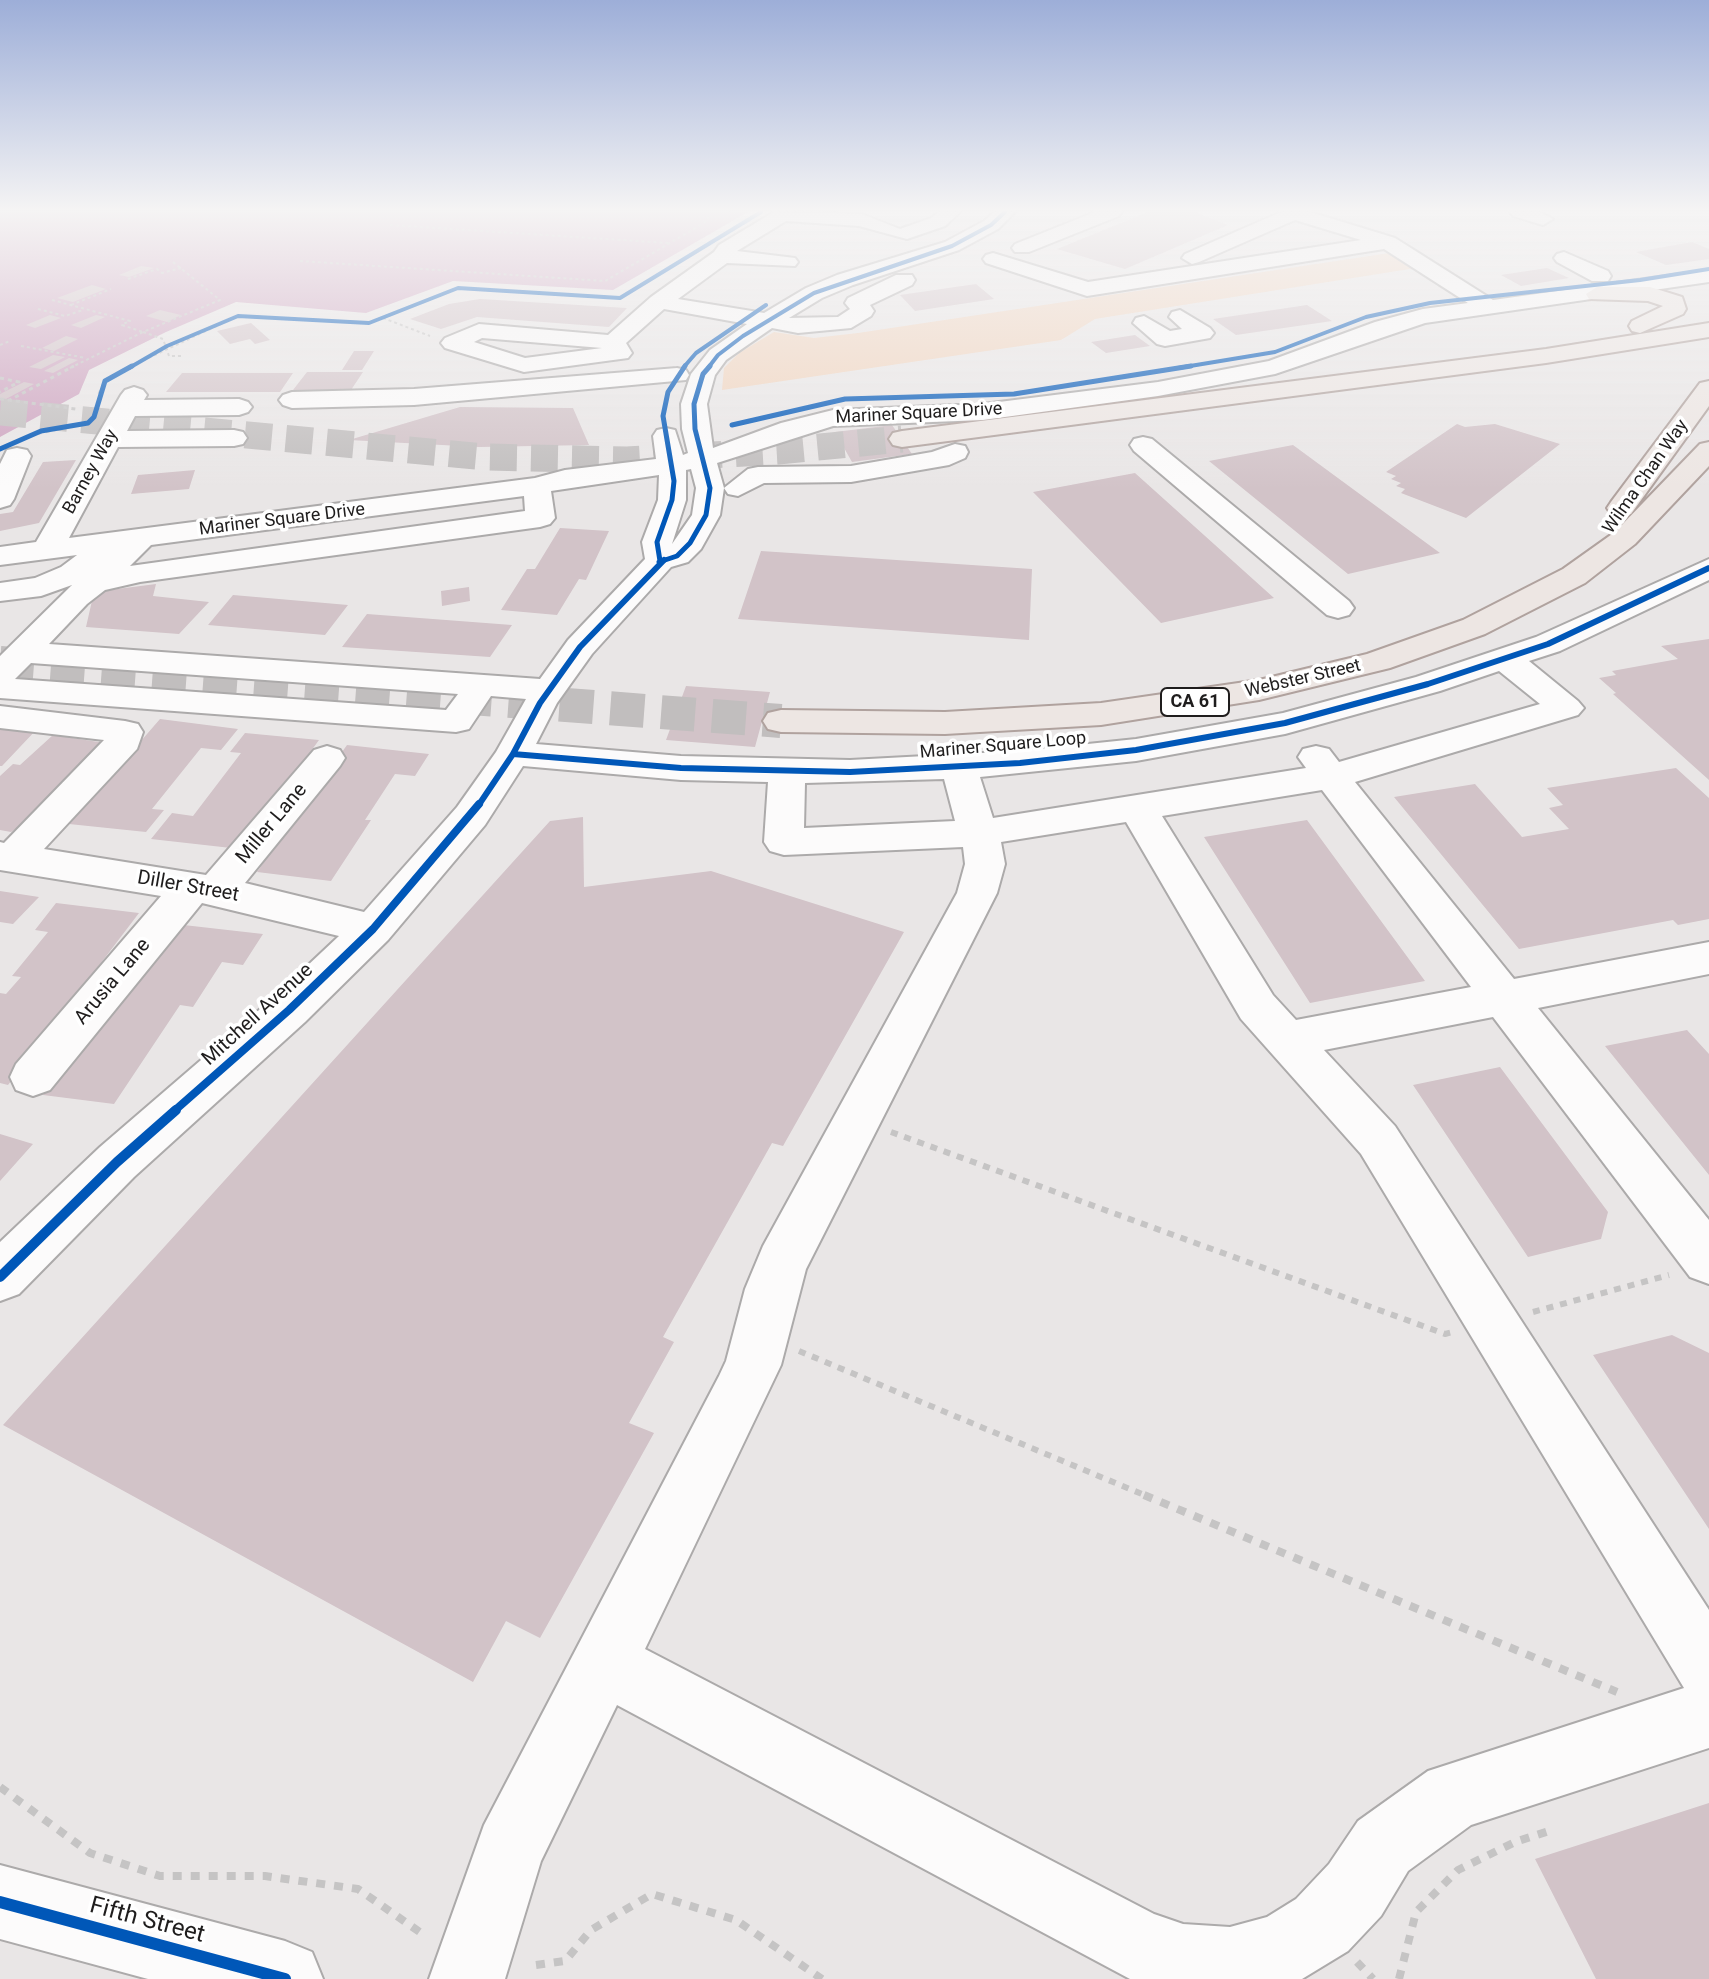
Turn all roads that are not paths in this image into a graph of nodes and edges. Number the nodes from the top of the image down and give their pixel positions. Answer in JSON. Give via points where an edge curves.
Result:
{"nodes":[{"id":1,"x":656,"y":304,"type":"edge"},
{"id":2,"x":672,"y":304,"type":"edge"},
{"id":3,"x":778,"y":304,"type":"edge"},
{"id":4,"x":857,"y":304,"type":"edge"},
{"id":5,"x":1485,"y":304,"type":"edge"},
{"id":6,"x":1502,"y":304,"type":"edge"},
{"id":7,"x":1674,"y":304,"type":"edge"},
{"id":8,"x":1489,"y":307,"type":"junction"},
{"id":9,"x":1692,"y":309,"type":"dead end"},
{"id":10,"x":1180,"y":317,"type":"dead end"},
{"id":11,"x":755,"y":320,"type":"junction"},
{"id":12,"x":1144,"y":323,"type":"dead end"},
{"id":13,"x":1640,"y":326,"type":"junction"},
{"id":14,"x":1709,"y":330,"type":"edge"},
{"id":15,"x":430,"y":336,"type":"road end"},
{"id":16,"x":1452,"y":367,"type":"junction"},
{"id":17,"x":677,"y":375,"type":"junction"},
{"id":18,"x":1703,"y":396,"type":"edge"},
{"id":19,"x":292,"y":400,"type":"dead end"},
{"id":20,"x":694,"y":404,"type":"junction"},
{"id":21,"x":239,"y":407,"type":"dead end"},
{"id":22,"x":812,"y":422,"type":"junction"},
{"id":23,"x":102,"y":428,"type":"junction"},
{"id":24,"x":234,"y":438,"type":"dead end"},
{"id":25,"x":902,"y":439,"type":"tunnel mouth"},
{"id":26,"x":757,"y":442,"type":"junction"},
{"id":27,"x":1143,"y":445,"type":"dead end"},
{"id":28,"x":20,"y":446,"type":"road end"},
{"id":29,"x":1709,"y":450,"type":"edge"},
{"id":30,"x":955,"y":452,"type":"dead end"},
{"id":31,"x":704,"y":459,"type":"junction"},
{"id":32,"x":672,"y":465,"type":"junction"},
{"id":33,"x":781,"y":473,"type":"junction"},
{"id":34,"x":537,"y":486,"type":"junction"},
{"id":35,"x":724,"y":490,"type":"junction"},
{"id":36,"x":0,"y":499,"type":"edge"},
{"id":37,"x":666,"y":521,"type":"junction"},
{"id":38,"x":127,"y":540,"type":"junction"},
{"id":39,"x":47,"y":550,"type":"junction"},
{"id":40,"x":0,"y":556,"type":"edge"},
{"id":41,"x":660,"y":561,"type":"junction"},
{"id":42,"x":1585,"y":569,"type":"junction"},
{"id":43,"x":1707,"y":578,"type":"edge"},
{"id":44,"x":95,"y":583,"type":"junction"},
{"id":45,"x":0,"y":592,"type":"edge"},
{"id":46,"x":1338,"y":608,"type":"dead end"},
{"id":47,"x":1505,"y":659,"type":"junction"},
{"id":48,"x":12,"y":663,"type":"edge"},
{"id":49,"x":482,"y":685,"type":"junction"},
{"id":50,"x":0,"y":688,"type":"edge"},
{"id":51,"x":549,"y":690,"type":"junction"},
{"id":52,"x":0,"y":717,"type":"edge"},
{"id":53,"x":781,"y":721,"type":"tunnel mouth"},
{"id":54,"x":1285,"y":723,"type":"junction"},
{"id":55,"x":513,"y":754,"type":"junction"},
{"id":56,"x":327,"y":758,"type":"dead end"},
{"id":57,"x":959,"y":767,"type":"junction"},
{"id":58,"x":787,"y":772,"type":"junction"},
{"id":59,"x":1333,"y":776,"type":"junction"},
{"id":60,"x":1137,"y":807,"type":"junction"},
{"id":61,"x":978,"y":833,"type":"junction"},
{"id":62,"x":6,"y":857,"type":"edge"},
{"id":63,"x":204,"y":889,"type":"junction"},
{"id":64,"x":373,"y":929,"type":"junction"},
{"id":65,"x":1709,"y":958,"type":"edge"},
{"id":66,"x":1505,"y":998,"type":"junction"},
{"id":67,"x":1285,"y":1040,"type":"junction"},
{"id":68,"x":33,"y":1077,"type":"dead end"},
{"id":69,"x":1695,"y":1266,"type":"edge"},
{"id":70,"x":0,"y":1277,"type":"edge"},
{"id":71,"x":605,"y":1663,"type":"junction"},
{"id":72,"x":1709,"y":1669,"type":"edge"},
{"id":73,"x":1678,"y":1723,"type":"edge"},
{"id":74,"x":0,"y":1902,"type":"edge"},
{"id":75,"x":285,"y":1979,"type":"edge"},
{"id":76,"x":467,"y":1979,"type":"edge"}],
"edges":[{"from":1,"to":15,"type":"street","via":[[613,342],[479,331],[453,343]]},
{"from":2,"to":11,"type":"street"},
{"from":3,"to":11,"type":"street"},
{"from":4,"to":11,"type":"street","via":[[863,311],[843,323],[798,326]]},
{"from":5,"to":8,"type":"street"},
{"from":6,"to":8,"type":"street","name":"Mariner Square Drive"},
{"from":7,"to":13,"type":"main road","via":[[1675,309]]},
{"from":8,"to":22,"type":"street","name":"Mariner Square Drive","via":[[1402,321],[1297,361],[1180,385],[983,412],[857,415]]},
{"from":9,"to":13,"type":"main road"},
{"from":10,"to":12,"type":"street","via":[[1202,333],[1165,339]]},
{"from":11,"to":17,"type":"street","via":[[703,347]]},
{"from":11,"to":20,"type":"street","via":[[709,365]]},
{"from":13,"to":16,"type":"main road"},
{"from":14,"to":16,"type":"main road"},
{"from":16,"to":25,"type":"main road"},
{"from":17,"to":19,"type":"street","via":[[414,397]]},
{"from":17,"to":32,"type":"street","via":[[663,416]]},
{"from":18,"to":42,"type":"main road","name":"Wilma Chan Way","via":[[1619,512]]},
{"from":20,"to":22,"type":"street","via":[[708,419],[728,427]]},
{"from":20,"to":31,"type":"street"},
{"from":21,"to":23,"type":"street","name":"Barney Way","via":[[131,401]]},
{"from":22,"to":26,"type":"street","name":"Mariner Square Drive"},
{"from":23,"to":24,"type":"street"},
{"from":23,"to":39,"type":"street","name":"Barney Way"},
{"from":26,"to":31,"type":"street","name":"Mariner Square Drive"},
{"from":26,"to":33,"type":"street"},
{"from":27,"to":46,"type":"street"},
{"from":28,"to":36,"type":"street"},
{"from":29,"to":42,"type":"main road","name":"Webster Street","number":"CA 61","via":[[1625,538]]},
{"from":30,"to":33,"type":"street","via":[[851,474]]},
{"from":31,"to":32,"type":"street","name":"Mariner Square Drive"},
{"from":31,"to":35,"type":"street"},
{"from":32,"to":34,"type":"street","name":"Mariner Square Drive"},
{"from":32,"to":37,"type":"street"},
{"from":33,"to":35,"type":"street","via":[[758,475]]},
{"from":34,"to":37,"type":"street","via":[[645,493],[658,499]]},
{"from":34,"to":38,"type":"street","name":"Mariner Square Drive"},
{"from":34,"to":44,"type":"street","via":[[540,518]]},
{"from":35,"to":41,"type":"street","via":[[690,543],[677,556]]},
{"from":37,"to":41,"type":"street","via":[[657,542]]},
{"from":38,"to":39,"type":"street","name":"Mariner Square Drive"},
{"from":38,"to":44,"type":"street"},
{"from":38,"to":45,"type":"street","via":[[41,587]]},
{"from":39,"to":40,"type":"street","name":"Mariner Square Drive"},
{"from":41,"to":51,"type":"street","via":[[580,647]]},
{"from":42,"to":53,"type":"main road","name":"Webster Street","number":"CA 61","via":[[1510,611],[1421,647],[1325,676],[1221,698],[987,722]]},
{"from":43,"to":47,"type":"street","name":"Mariner Square Loop","via":[[1682,602],[1628,606]]},
{"from":44,"to":48,"type":"street"},
{"from":47,"to":54,"type":"street","name":"Mariner Square Loop"},
{"from":47,"to":59,"type":"street","via":[[1566,708]]},
{"from":48,"to":49,"type":"street"},
{"from":49,"to":50,"type":"street","via":[[456,721]]},
{"from":49,"to":51,"type":"street"},
{"from":51,"to":55,"type":"street"},
{"from":52,"to":62,"type":"street","via":[[125,732],[124,741]]},
{"from":54,"to":57,"type":"street","name":"Mariner Square Loop","via":[[1121,752]]},
{"from":54,"to":59,"type":"street"},
{"from":55,"to":58,"type":"street","name":"Mariner Square Loop"},
{"from":55,"to":64,"type":"street","name":"Mitchell Avenue","via":[[471,816]]},
{"from":56,"to":63,"type":"street","name":"Miller Lane"},
{"from":57,"to":58,"type":"street","name":"Mariner Square Loop"},
{"from":57,"to":61,"type":"street"},
{"from":58,"to":61,"type":"street","via":[[784,842]]},
{"from":59,"to":60,"type":"street"},
{"from":59,"to":66,"type":"street"},
{"from":60,"to":61,"type":"street"},
{"from":60,"to":67,"type":"street","via":[[1257,1007]]},
{"from":61,"to":71,"type":"street","via":[[985,864],[977,893],[782,1263],[739,1396]]},
{"from":62,"to":63,"type":"street","name":"Diller Street"},
{"from":63,"to":64,"type":"street","name":"Diller Street"},
{"from":63,"to":68,"type":"street","name":"Arusia Lane"},
{"from":64,"to":70,"type":"street","name":"Mitchell Avenue","via":[[117,1162]]},
{"from":65,"to":66,"type":"street"},
{"from":66,"to":67,"type":"street"},
{"from":66,"to":69,"type":"street"},
{"from":67,"to":72,"type":"street","via":[[1371,1130]]},
{"from":71,"to":73,"type":"street","via":[[1138,1945],[1183,1961],[1230,1964],[1282,1950],[1322,1925],[1355,1890],[1383,1846],[1453,1796]]},
{"from":71,"to":76,"type":"street","via":[[509,1850]]},
{"from":74,"to":75,"type":"street","name":"Fifth Street"}]}
